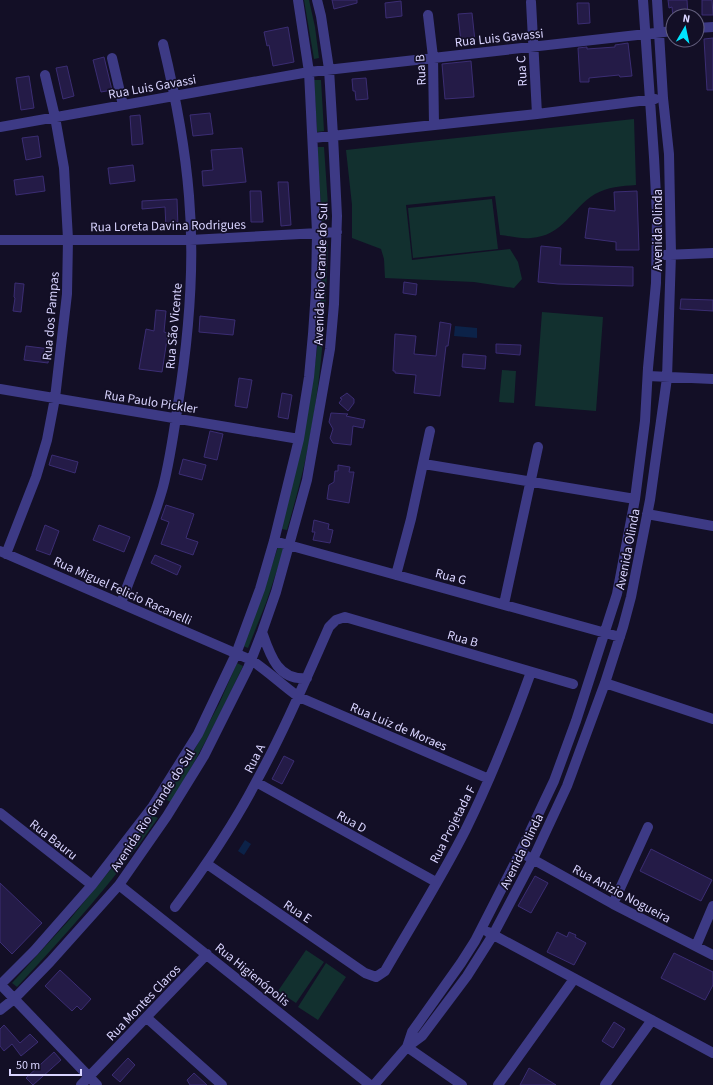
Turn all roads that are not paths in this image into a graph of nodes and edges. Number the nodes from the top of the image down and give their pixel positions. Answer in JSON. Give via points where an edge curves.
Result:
{"nodes":[{"id":1,"x":298,"y":0,"type":"edge"},
{"id":2,"x":317,"y":0,"type":"edge"},
{"id":3,"x":643,"y":0,"type":"edge"},
{"id":4,"x":657,"y":0,"type":"edge"},
{"id":5,"x":530,"y":2,"type":"dead end"},
{"id":6,"x":428,"y":15,"type":"dead end"},
{"id":7,"x":659,"y":32,"type":"junction"},
{"id":8,"x":665,"y":32,"type":"edge"},
{"id":9,"x":645,"y":33,"type":"junction"},
{"id":10,"x":163,"y":44,"type":"dead end"},
{"id":11,"x":533,"y":46,"type":"junction"},
{"id":12,"x":433,"y":57,"type":"junction"},
{"id":13,"x":112,"y":58,"type":"dead end"},
{"id":14,"x":329,"y":69,"type":"junction"},
{"id":15,"x":309,"y":72,"type":"junction"},
{"id":16,"x":44,"y":75,"type":"dead end"},
{"id":17,"x":175,"y":95,"type":"junction"},
{"id":18,"x":663,"y":98,"type":"junction"},
{"id":19,"x":650,"y":100,"type":"junction"},
{"id":20,"x":123,"y":104,"type":"junction"},
{"id":21,"x":537,"y":114,"type":"junction"},
{"id":22,"x":55,"y":117,"type":"junction"},
{"id":23,"x":434,"y":125,"type":"junction"},
{"id":24,"x":0,"y":127,"type":"edge"},
{"id":25,"x":333,"y":136,"type":"junction"},
{"id":26,"x":313,"y":138,"type":"junction"},
{"id":27,"x":317,"y":232,"type":"junction"},
{"id":28,"x":337,"y":232,"type":"junction"},
{"id":29,"x":68,"y":239,"type":"junction"},
{"id":30,"x":0,"y":240,"type":"edge"},
{"id":31,"x":190,"y":240,"type":"junction"},
{"id":32,"x":713,"y":253,"type":"edge"},
{"id":33,"x":671,"y":254,"type":"junction"},
{"id":34,"x":656,"y":255,"type":"junction"},
{"id":35,"x":648,"y":376,"type":"junction"},
{"id":36,"x":667,"y":378,"type":"junction"},
{"id":37,"x":713,"y":379,"type":"edge"},
{"id":38,"x":0,"y":390,"type":"edge"},
{"id":39,"x":55,"y":398,"type":"junction"},
{"id":40,"x":176,"y":418,"type":"junction"},
{"id":41,"x":430,"y":431,"type":"dead end"},
{"id":42,"x":299,"y":439,"type":"junction"},
{"id":43,"x":641,"y":446,"type":"junction"},
{"id":44,"x":538,"y":447,"type":"dead end"},
{"id":45,"x":657,"y":447,"type":"junction"},
{"id":46,"x":424,"y":464,"type":"junction"},
{"id":47,"x":532,"y":482,"type":"junction"},
{"id":48,"x":635,"y":499,"type":"junction"},
{"id":49,"x":647,"y":514,"type":"junction"},
{"id":50,"x":713,"y":526,"type":"edge"},
{"id":51,"x":274,"y":541,"type":"junction"},
{"id":52,"x":290,"y":546,"type":"junction"},
{"id":53,"x":3,"y":552,"type":"edge"},
{"id":54,"x":396,"y":575,"type":"junction"},
{"id":55,"x":121,"y":603,"type":"junction"},
{"id":56,"x":504,"y":604,"type":"junction"},
{"id":57,"x":345,"y":618,"type":"joint"},
{"id":58,"x":262,"y":632,"type":"junction"},
{"id":59,"x":606,"y":632,"type":"junction"},
{"id":60,"x":620,"y":637,"type":"junction"},
{"id":61,"x":236,"y":654,"type":"junction"},
{"id":62,"x":271,"y":656,"type":"junction"},
{"id":63,"x":251,"y":660,"type":"junction"},
{"id":64,"x":263,"y":668,"type":"junction"},
{"id":65,"x":531,"y":672,"type":"junction"},
{"id":66,"x":307,"y":678,"type":"junction"},
{"id":67,"x":605,"y":683,"type":"junction"},
{"id":68,"x":573,"y":684,"type":"dead end"},
{"id":69,"x":299,"y":697,"type":"junction"},
{"id":70,"x":713,"y":719,"type":"edge"},
{"id":71,"x":576,"y":721,"type":"junction"},
{"id":72,"x":589,"y":725,"type":"junction"},
{"id":73,"x":489,"y":779,"type":"junction"},
{"id":74,"x":256,"y":782,"type":"junction"},
{"id":75,"x":153,"y":806,"type":"junction"},
{"id":76,"x":0,"y":813,"type":"edge"},
{"id":77,"x":168,"y":816,"type":"junction"},
{"id":78,"x":648,"y":827,"type":"dead end"},
{"id":79,"x":520,"y":853,"type":"junction"},
{"id":80,"x":532,"y":859,"type":"junction"},
{"id":81,"x":207,"y":864,"type":"junction"},
{"id":82,"x":436,"y":882,"type":"junction"},
{"id":83,"x":92,"y":885,"type":"junction"},
{"id":84,"x":120,"y":885,"type":"junction"},
{"id":85,"x":613,"y":904,"type":"junction"},
{"id":86,"x":713,"y":906,"type":"edge"},
{"id":87,"x":175,"y":907,"type":"dead end"},
{"id":88,"x":482,"y":928,"type":"junction"},
{"id":89,"x":493,"y":935,"type":"junction"},
{"id":90,"x":696,"y":946,"type":"junction"},
{"id":91,"x":207,"y":954,"type":"junction"},
{"id":92,"x":713,"y":955,"type":"edge"},
{"id":93,"x":376,"y":977,"type":"joint"},
{"id":94,"x":574,"y":979,"type":"junction"},
{"id":95,"x":0,"y":985,"type":"edge"},
{"id":96,"x":14,"y":999,"type":"junction"},
{"id":97,"x":0,"y":1010,"type":"edge"},
{"id":98,"x":147,"y":1018,"type":"junction"},
{"id":99,"x":652,"y":1020,"type":"junction"},
{"id":100,"x":406,"y":1047,"type":"junction"},
{"id":101,"x":713,"y":1054,"type":"edge"},
{"id":102,"x":89,"y":1077,"type":"junction"},
{"id":103,"x":81,"y":1085,"type":"edge"},
{"id":104,"x":97,"y":1085,"type":"edge"},
{"id":105,"x":222,"y":1085,"type":"edge"},
{"id":106,"x":370,"y":1085,"type":"edge"},
{"id":107,"x":374,"y":1085,"type":"edge"},
{"id":108,"x":462,"y":1085,"type":"edge"},
{"id":109,"x":498,"y":1085,"type":"edge"},
{"id":110,"x":605,"y":1085,"type":"edge"}],
"edges":[{"from":1,"to":15,"type":"street","name":"Avenida Rio Grande do Sul"},
{"from":2,"to":14,"type":"street","name":"Avenida Rio Grande do Sul"},
{"from":3,"to":9,"type":"street","name":"Avenida Olinda"},
{"from":4,"to":7,"type":"street","name":"Avenida Olinda"},
{"from":5,"to":11,"type":"street","name":"Rua C"},
{"from":6,"to":12,"type":"street","name":"Rua B"},
{"from":7,"to":8,"type":"street","name":"Rua Luis Gavassi"},
{"from":7,"to":9,"type":"street","name":"Rua Luis Gavassi"},
{"from":7,"to":18,"type":"street","name":"Avenida Olinda"},
{"from":9,"to":11,"type":"street","name":"Rua Luis Gavassi"},
{"from":9,"to":19,"type":"street","name":"Avenida Olinda"},
{"from":10,"to":17,"type":"street","name":"Rua São Vicente"},
{"from":11,"to":12,"type":"street","name":"Rua Luis Gavassi"},
{"from":11,"to":21,"type":"street","name":"Rua C"},
{"from":12,"to":14,"type":"street","name":"Rua Luis Gavassi"},
{"from":12,"to":23,"type":"street","name":"Rua B"},
{"from":13,"to":20,"type":"street"},
{"from":14,"to":15,"type":"street","name":"Rua Luis Gavassi"},
{"from":14,"to":25,"type":"street","name":"Avenida Rio Grande do Sul"},
{"from":15,"to":17,"type":"street","name":"Rua Luis Gavassi"},
{"from":15,"to":26,"type":"street","name":"Avenida Rio Grande do Sul"},
{"from":16,"to":22,"type":"street","name":"Rua dos Pampas"},
{"from":17,"to":20,"type":"street","name":"Rua Luis Gavassi"},
{"from":17,"to":31,"type":"street","name":"Rua São Vicente","via":[[189,197]]},
{"from":18,"to":19,"type":"street"},
{"from":18,"to":33,"type":"street","name":"Avenida Olinda","via":[[669,154]]},
{"from":19,"to":21,"type":"street"},
{"from":19,"to":34,"type":"street","name":"Avenida Olinda","via":[[657,215]]},
{"from":20,"to":22,"type":"street","name":"Rua Luis Gavassi"},
{"from":21,"to":23,"type":"street"},
{"from":22,"to":24,"type":"street","name":"Rua Luis Gavassi"},
{"from":22,"to":29,"type":"street","name":"Rua dos Pampas","via":[[64,168]]},
{"from":23,"to":25,"type":"street"},
{"from":25,"to":26,"type":"street"},
{"from":25,"to":28,"type":"street","name":"Avenida Rio Grande do Sul"},
{"from":26,"to":27,"type":"street","name":"Avenida Rio Grande do Sul"},
{"from":27,"to":28,"type":"street","name":"Rua Loreta Davina Rodrigues"},
{"from":27,"to":31,"type":"street","name":"Rua Loreta Davina Rodrigues"},
{"from":27,"to":42,"type":"street","name":"Avenida Rio Grande do Sul","via":[[313,334]]},
{"from":28,"to":52,"type":"street","name":"Avenida Rio Grande do Sul","via":[[330,349],[307,480]]},
{"from":29,"to":30,"type":"street","name":"Rua Loreta Davina Rodrigues"},
{"from":29,"to":31,"type":"street","name":"Rua Loreta Davina Rodrigues"},
{"from":29,"to":39,"type":"street","name":"Rua dos Pampas","via":[[68,294]]},
{"from":31,"to":40,"type":"street","name":"Rua São Vicente","via":[[190,302]]},
{"from":32,"to":33,"type":"street"},
{"from":33,"to":34,"type":"street"},
{"from":33,"to":36,"type":"street","name":"Avenida Olinda"},
{"from":34,"to":35,"type":"street","name":"Avenida Olinda"},
{"from":35,"to":36,"type":"street"},
{"from":35,"to":43,"type":"street","name":"Avenida Olinda"},
{"from":36,"to":37,"type":"street"},
{"from":36,"to":45,"type":"street","name":"Avenida Olinda"},
{"from":38,"to":39,"type":"street","name":"Rua Paulo Pickler"},
{"from":39,"to":40,"type":"street","name":"Rua Paulo Pickler"},
{"from":39,"to":53,"type":"street","name":"Rua dos Pampas","via":[[47,440],[36,477]]},
{"from":40,"to":42,"type":"street","name":"Rua Paulo Pickler"},
{"from":40,"to":55,"type":"street","name":"Rua São Vicente","via":[[163,487]]},
{"from":41,"to":46,"type":"street"},
{"from":42,"to":51,"type":"street","name":"Avenida Rio Grande do Sul"},
{"from":43,"to":45,"type":"street"},
{"from":43,"to":48,"type":"street","name":"Avenida Olinda"},
{"from":44,"to":47,"type":"street"},
{"from":45,"to":49,"type":"street","name":"Avenida Olinda"},
{"from":46,"to":47,"type":"street"},
{"from":46,"to":54,"type":"street"},
{"from":47,"to":48,"type":"street"},
{"from":47,"to":56,"type":"street"},
{"from":48,"to":59,"type":"street","name":"Avenida Olinda","via":[[617,594]]},
{"from":49,"to":50,"type":"street"},
{"from":49,"to":60,"type":"street","name":"Avenida Olinda","via":[[631,597]]},
{"from":51,"to":52,"type":"street"},
{"from":51,"to":61,"type":"street","name":"Avenida Rio Grande do Sul","via":[[260,589]]},
{"from":52,"to":54,"type":"street","name":"Rua G"},
{"from":52,"to":58,"type":"street","name":"Avenida Rio Grande do Sul"},
{"from":53,"to":55,"type":"street","name":"Rua Miguel Felicio Racanelli"},
{"from":54,"to":56,"type":"street","name":"Rua G"},
{"from":55,"to":61,"type":"street","name":"Rua Miguel Felicio Racanelli"},
{"from":56,"to":59,"type":"street","name":"Rua G"},
{"from":57,"to":65,"type":"street","name":"Rua B"},
{"from":57,"to":66,"type":"street","name":"Rua A","via":[[336,620],[329,627]]},
{"from":58,"to":62,"type":"street"},
{"from":58,"to":63,"type":"street","name":"Avenida Rio Grande do Sul"},
{"from":59,"to":60,"type":"street","name":"Rua G"},
{"from":59,"to":71,"type":"street","name":"Avenida Olinda"},
{"from":60,"to":67,"type":"street","name":"Avenida Olinda"},
{"from":61,"to":63,"type":"street","name":"Rua Miguel Felicio Racanelli"},
{"from":61,"to":75,"type":"street","name":"Avenida Rio Grande do Sul","via":[[198,734]]},
{"from":62,"to":64,"type":"street"},
{"from":62,"to":66,"type":"street","via":[[288,675],[298,679]]},
{"from":63,"to":64,"type":"street","name":"Rua Miguel Felicio Racanelli"},
{"from":63,"to":77,"type":"street","name":"Avenida Rio Grande do Sul","via":[[204,756]]},
{"from":64,"to":69,"type":"street","name":"Rua Luiz de Moraes"},
{"from":65,"to":68,"type":"street","name":"Rua B"},
{"from":65,"to":73,"type":"street","name":"Rua Projetada F"},
{"from":66,"to":69,"type":"street","name":"Rua A"},
{"from":67,"to":70,"type":"street"},
{"from":67,"to":72,"type":"street","name":"Avenida Olinda"},
{"from":69,"to":73,"type":"street","name":"Rua Luiz de Moraes"},
{"from":69,"to":74,"type":"street","name":"Rua A"},
{"from":71,"to":72,"type":"street"},
{"from":71,"to":79,"type":"street","name":"Avenida Olinda","via":[[554,781]]},
{"from":72,"to":80,"type":"street","name":"Avenida Olinda","via":[[567,786]]},
{"from":73,"to":82,"type":"street","name":"Rua Projetada F","via":[[466,829]]},
{"from":74,"to":81,"type":"street","name":"Rua A"},
{"from":74,"to":82,"type":"street","name":"Rua D"},
{"from":75,"to":77,"type":"street"},
{"from":75,"to":83,"type":"street","name":"Avenida Rio Grande do Sul"},
{"from":76,"to":83,"type":"street","name":"Rua Bauru"},
{"from":77,"to":84,"type":"street","name":"Avenida Rio Grande do Sul"},
{"from":78,"to":85,"type":"street"},
{"from":79,"to":80,"type":"street","name":"Rua Anizio Nogueira"},
{"from":79,"to":88,"type":"street","name":"Avenida Olinda"},
{"from":80,"to":85,"type":"street","name":"Rua Anizio Nogueira"},
{"from":80,"to":89,"type":"street","name":"Avenida Olinda"},
{"from":81,"to":87,"type":"street","name":"Rua A"},
{"from":81,"to":93,"type":"street","name":"Rua E","via":[[365,973]]},
{"from":82,"to":93,"type":"street","name":"Rua Projetada F","via":[[385,971]]},
{"from":83,"to":95,"type":"street","name":"Avenida Rio Grande do Sul","via":[[34,951]]},
{"from":84,"to":91,"type":"street","name":"Rua Higienópolis"},
{"from":84,"to":96,"type":"street","name":"Avenida Rio Grande do Sul"},
{"from":85,"to":90,"type":"street","name":"Rua Anizio Nogueira"},
{"from":86,"to":90,"type":"street"},
{"from":88,"to":89,"type":"street"},
{"from":88,"to":100,"type":"street","name":"Avenida Olinda","via":[[461,963],[412,1032]]},
{"from":89,"to":94,"type":"street"},
{"from":89,"to":100,"type":"street","name":"Avenida Olinda","via":[[467,976],[422,1036]]},
{"from":90,"to":92,"type":"street","name":"Rua Anizio Nogueira"},
{"from":91,"to":98,"type":"street","name":"Rua Montes Claros"},
{"from":91,"to":106,"type":"street","name":"Rua Higienópolis"},
{"from":94,"to":99,"type":"street"},
{"from":94,"to":109,"type":"street"},
{"from":95,"to":96,"type":"street"},
{"from":96,"to":97,"type":"street","name":"Avenida Rio Grande do Sul"},
{"from":96,"to":102,"type":"street"},
{"from":98,"to":102,"type":"street","name":"Rua Montes Claros"},
{"from":98,"to":105,"type":"street"},
{"from":99,"to":101,"type":"street"},
{"from":99,"to":110,"type":"street"},
{"from":100,"to":107,"type":"street","name":"Avenida Olinda"},
{"from":100,"to":108,"type":"street"},
{"from":102,"to":103,"type":"street","name":"Rua Montes Claros"},
{"from":102,"to":104,"type":"street"}]}
